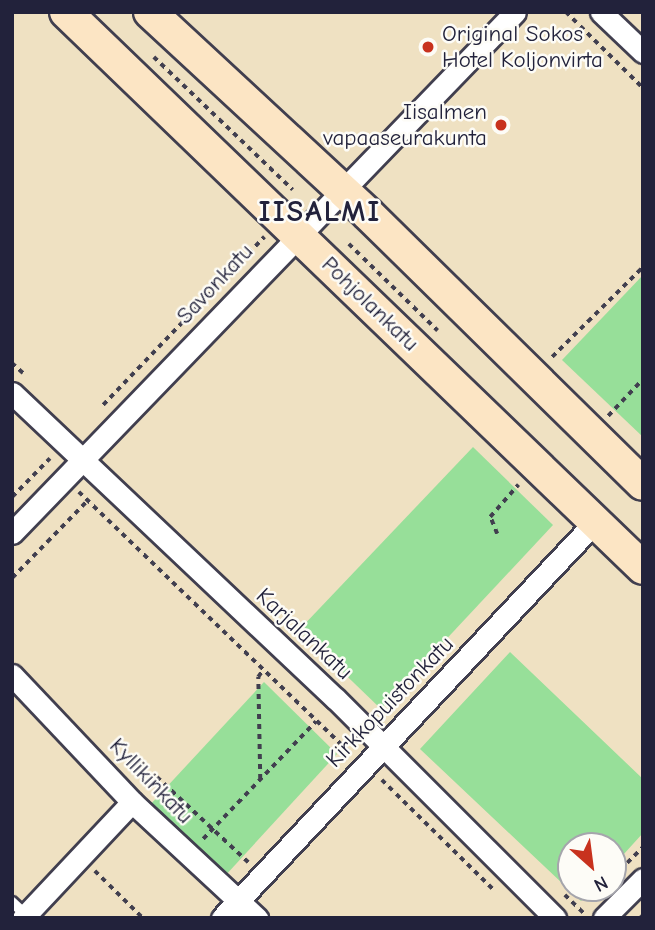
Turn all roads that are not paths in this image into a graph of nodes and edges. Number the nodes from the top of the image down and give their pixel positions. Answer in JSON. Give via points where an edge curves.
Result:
{"nodes":[{"id":1,"x":66,"y":12,"type":"edge"},
{"id":2,"x":150,"y":12,"type":"edge"},
{"id":3,"x":515,"y":12,"type":"edge"},
{"id":4,"x":601,"y":12,"type":"edge"},
{"id":5,"x":643,"y":52,"type":"edge"},
{"id":6,"x":341,"y":189,"type":"junction"},
{"id":7,"x":298,"y":234,"type":"junction"},
{"id":8,"x":12,"y":393,"type":"edge"},
{"id":9,"x":83,"y":461,"type":"junction"},
{"id":10,"x":642,"y":481,"type":"edge"},
{"id":11,"x":595,"y":522,"type":"junction"},
{"id":12,"x":12,"y":533,"type":"edge"},
{"id":13,"x":643,"y":568,"type":"edge"},
{"id":14,"x":12,"y":675,"type":"edge"},
{"id":15,"x":383,"y":746,"type":"junction"},
{"id":16,"x":132,"y":802,"type":"junction"},
{"id":17,"x":643,"y":879,"type":"edge"},
{"id":18,"x":239,"y":900,"type":"junction"},
{"id":19,"x":20,"y":911,"type":"edge"},
{"id":20,"x":595,"y":911,"type":"edge"},
{"id":21,"x":564,"y":915,"type":"edge"},
{"id":22,"x":222,"y":918,"type":"edge"},
{"id":23,"x":257,"y":918,"type":"edge"}],
"edges":[{"from":1,"to":7,"type":"main road","name":"Pohjolankatu","via":[[284,200]]},
{"from":2,"to":6,"type":"main road"},
{"from":3,"to":6,"type":"street","name":"Savonkatu"},
{"from":4,"to":5,"type":"street"},
{"from":6,"to":7,"type":"street","name":"Savonkatu"},
{"from":6,"to":10,"type":"main road"},
{"from":7,"to":9,"type":"street","name":"Savonkatu"},
{"from":7,"to":11,"type":"main road","name":"Pohjolankatu"},
{"from":8,"to":9,"type":"street","name":"Karjalankatu"},
{"from":9,"to":12,"type":"street","name":"Savonkatu"},
{"from":9,"to":15,"type":"street","name":"Karjalankatu"},
{"from":11,"to":13,"type":"main road","name":"Pohjolankatu"},
{"from":11,"to":15,"type":"street","name":"Kirkkopuistonkatu"},
{"from":14,"to":16,"type":"street","name":"Kyllikinkatu"},
{"from":15,"to":18,"type":"street","name":"Kirkkopuistonkatu"},
{"from":15,"to":21,"type":"street","name":"Karjalankatu"},
{"from":16,"to":18,"type":"street","name":"Kyllikinkatu"},
{"from":16,"to":19,"type":"street"},
{"from":17,"to":20,"type":"street"},
{"from":18,"to":22,"type":"street","name":"Kirkkopuistonkatu"},
{"from":18,"to":23,"type":"street","name":"Kyllikinkatu"}]}
